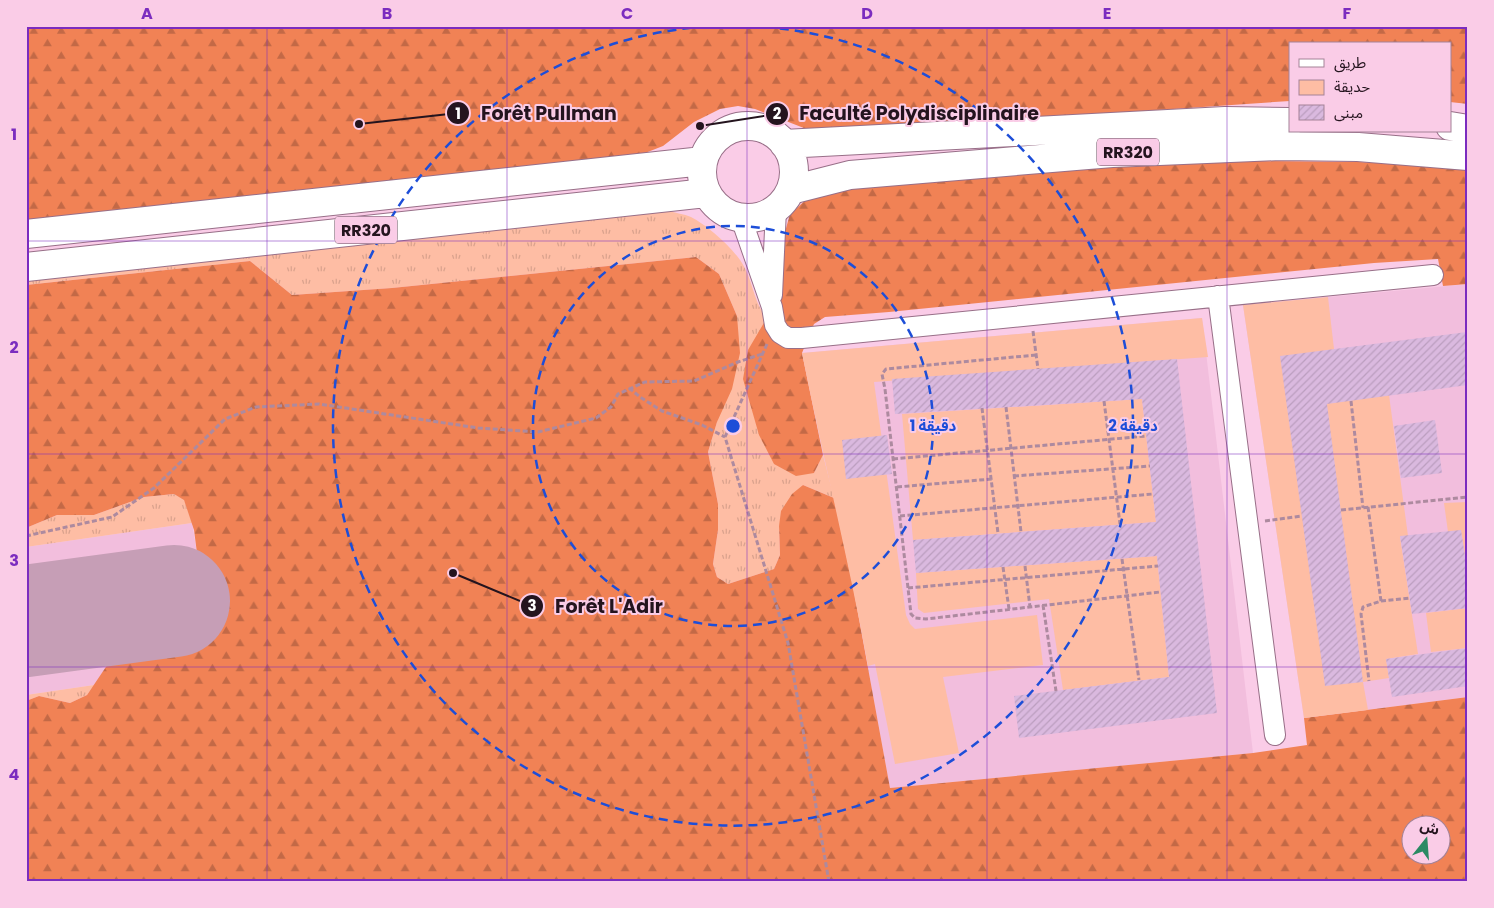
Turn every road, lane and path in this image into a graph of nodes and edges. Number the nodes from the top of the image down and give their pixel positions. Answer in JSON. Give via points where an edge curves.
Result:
{"nodes":[{"id":1,"x":1289,"y":122,"type":"edge"},
{"id":2,"x":1452,"y":126,"type":"edge"},
{"id":3,"x":1468,"y":129,"type":"edge"},
{"id":4,"x":784,"y":144,"type":"junction"},
{"id":5,"x":1468,"y":156,"type":"edge"},
{"id":6,"x":703,"y":162,"type":"junction"},
{"id":7,"x":706,"y":193,"type":"junction"},
{"id":8,"x":784,"y":199,"type":"junction"},
{"id":9,"x":741,"y":218,"type":"junction"},
{"id":10,"x":26,"y":234,"type":"edge"},
{"id":11,"x":26,"y":267,"type":"edge"},
{"id":12,"x":1433,"y":275,"type":"dead end"},
{"id":13,"x":1218,"y":296,"type":"junction"},
{"id":14,"x":1032,"y":315,"type":"junction"},
{"id":15,"x":774,"y":316,"type":"junction"},
{"id":16,"x":762,"y":354,"type":"junction"},
{"id":17,"x":1036,"y":355,"type":"junction"},
{"id":18,"x":1038,"y":369,"type":"dead end"},
{"id":19,"x":629,"y":388,"type":"junction"},
{"id":20,"x":1351,"y":400,"type":"dead end"},
{"id":21,"x":1104,"y":401,"type":"dead end"},
{"id":22,"x":1006,"y":407,"type":"dead end"},
{"id":23,"x":982,"y":408,"type":"dead end"},
{"id":24,"x":1146,"y":436,"type":"dead end"},
{"id":25,"x":725,"y":437,"type":"junction"},
{"id":26,"x":1110,"y":440,"type":"junction"},
{"id":27,"x":1011,"y":448,"type":"junction"},
{"id":28,"x":988,"y":450,"type":"junction"},
{"id":29,"x":893,"y":459,"type":"junction"},
{"id":30,"x":1150,"y":466,"type":"dead end"},
{"id":31,"x":1113,"y":469,"type":"junction"},
{"id":32,"x":1014,"y":476,"type":"junction"},
{"id":33,"x":992,"y":478,"type":"junction"},
{"id":34,"x":897,"y":487,"type":"junction"},
{"id":35,"x":1153,"y":494,"type":"dead end"},
{"id":36,"x":1117,"y":497,"type":"junction"},
{"id":37,"x":1468,"y":497,"type":"edge"},
{"id":38,"x":1018,"y":506,"type":"junction"},
{"id":39,"x":1368,"y":507,"type":"junction"},
{"id":40,"x":996,"y":508,"type":"junction"},
{"id":41,"x":1362,"y":508,"type":"junction"},
{"id":42,"x":1341,"y":510,"type":"dead end"},
{"id":43,"x":900,"y":516,"type":"junction"},
{"id":44,"x":1302,"y":516,"type":"dead end"},
{"id":45,"x":1247,"y":523,"type":"junction"},
{"id":46,"x":1120,"y":524,"type":"dead end"},
{"id":47,"x":1021,"y":532,"type":"dead end"},
{"id":48,"x":998,"y":534,"type":"dead end"},
{"id":49,"x":26,"y":536,"type":"edge"},
{"id":50,"x":1122,"y":559,"type":"dead end"},
{"id":51,"x":1025,"y":566,"type":"dead end"},
{"id":52,"x":1158,"y":566,"type":"dead end"},
{"id":53,"x":1003,"y":567,"type":"dead end"},
{"id":54,"x":1124,"y":569,"type":"junction"},
{"id":55,"x":1027,"y":578,"type":"junction"},
{"id":56,"x":1004,"y":580,"type":"junction"},
{"id":57,"x":908,"y":588,"type":"junction"},
{"id":58,"x":1160,"y":592,"type":"dead end"},
{"id":59,"x":1128,"y":595,"type":"junction"},
{"id":60,"x":1410,"y":598,"type":"dead end"},
{"id":61,"x":1381,"y":601,"type":"junction"},
{"id":62,"x":1043,"y":605,"type":"junction"},
{"id":63,"x":1030,"y":607,"type":"junction"},
{"id":64,"x":1009,"y":609,"type":"junction"},
{"id":65,"x":1138,"y":680,"type":"dead end"},
{"id":66,"x":1369,"y":680,"type":"dead end"},
{"id":67,"x":1056,"y":691,"type":"dead end"},
{"id":68,"x":1275,"y":735,"type":"dead end"},
{"id":69,"x":829,"y":882,"type":"edge"}],
"edges":[{"from":1,"to":4,"type":"highway","number":"RR320","via":[[1225,121]]},
{"from":2,"to":3,"type":"highway"},
{"from":4,"to":6,"type":"highway","via":[[772,132],[755,126],[738,127],[722,134],[710,146]]},
{"from":4,"to":8,"type":"highway","via":[[792,158],[794,174]]},
{"from":5,"to":8,"type":"highway","number":"RR320","via":[[1358,147],[1280,146],[1121,152],[850,175]]},
{"from":6,"to":7,"type":"highway","via":[[702,178]]},
{"from":6,"to":10,"type":"highway","number":"RR320"},
{"from":7,"to":9,"type":"highway","via":[[727,214]]},
{"from":7,"to":11,"type":"highway","number":"RR320"},
{"from":8,"to":9,"type":"highway","number":"RR320","via":[[760,217]]},
{"from":8,"to":15,"type":"street"},
{"from":9,"to":15,"type":"street"},
{"from":12,"to":13,"type":"street"},
{"from":13,"to":14,"type":"street"},
{"from":13,"to":45,"type":"street"},
{"from":14,"to":15,"type":"street","via":[[802,338],[788,338],[780,333]]},
{"from":14,"to":17,"type":"path"},
{"from":15,"to":16,"type":"path"},
{"from":16,"to":19,"type":"path","via":[[694,381],[645,382]]},
{"from":16,"to":25,"type":"path"},
{"from":17,"to":18,"type":"path"},
{"from":17,"to":29,"type":"path","via":[[886,369],[882,374]]},
{"from":19,"to":25,"type":"path","via":[[662,411]]},
{"from":19,"to":49,"type":"path","via":[[618,394],[611,407],[596,418],[538,432],[478,428],[319,404],[256,407],[225,419],[154,488],[112,517]]},
{"from":20,"to":41,"type":"path"},
{"from":21,"to":26,"type":"path"},
{"from":22,"to":27,"type":"path"},
{"from":23,"to":28,"type":"path"},
{"from":24,"to":26,"type":"path"},
{"from":25,"to":69,"type":"path","via":[[788,643]]},
{"from":26,"to":27,"type":"path"},
{"from":26,"to":31,"type":"path"},
{"from":27,"to":28,"type":"path"},
{"from":27,"to":32,"type":"path"},
{"from":28,"to":29,"type":"path"},
{"from":28,"to":33,"type":"path"},
{"from":29,"to":34,"type":"path"},
{"from":30,"to":31,"type":"path"},
{"from":31,"to":32,"type":"path"},
{"from":31,"to":36,"type":"path"},
{"from":32,"to":38,"type":"path"},
{"from":33,"to":34,"type":"path"},
{"from":33,"to":40,"type":"path"},
{"from":34,"to":43,"type":"path"},
{"from":35,"to":36,"type":"path"},
{"from":36,"to":38,"type":"path"},
{"from":36,"to":46,"type":"path"},
{"from":37,"to":39,"type":"path"},
{"from":38,"to":40,"type":"path"},
{"from":38,"to":47,"type":"path"},
{"from":39,"to":41,"type":"path"},
{"from":39,"to":61,"type":"path"},
{"from":40,"to":43,"type":"path"},
{"from":40,"to":48,"type":"path"},
{"from":41,"to":42,"type":"path"},
{"from":43,"to":57,"type":"path"},
{"from":44,"to":45,"type":"path"},
{"from":45,"to":68,"type":"street"},
{"from":50,"to":54,"type":"path"},
{"from":51,"to":55,"type":"path"},
{"from":52,"to":54,"type":"path"},
{"from":53,"to":56,"type":"path"},
{"from":54,"to":55,"type":"path"},
{"from":54,"to":59,"type":"path"},
{"from":55,"to":56,"type":"path"},
{"from":55,"to":63,"type":"path"},
{"from":56,"to":57,"type":"path"},
{"from":56,"to":64,"type":"path"},
{"from":57,"to":64,"type":"path","via":[[911,614],[915,618]]},
{"from":58,"to":59,"type":"path"},
{"from":59,"to":62,"type":"path"},
{"from":59,"to":65,"type":"path"},
{"from":60,"to":61,"type":"path"},
{"from":61,"to":66,"type":"path","via":[[1363,607],[1360,614]]},
{"from":62,"to":63,"type":"path"},
{"from":62,"to":67,"type":"path"},
{"from":63,"to":64,"type":"path"}]}
